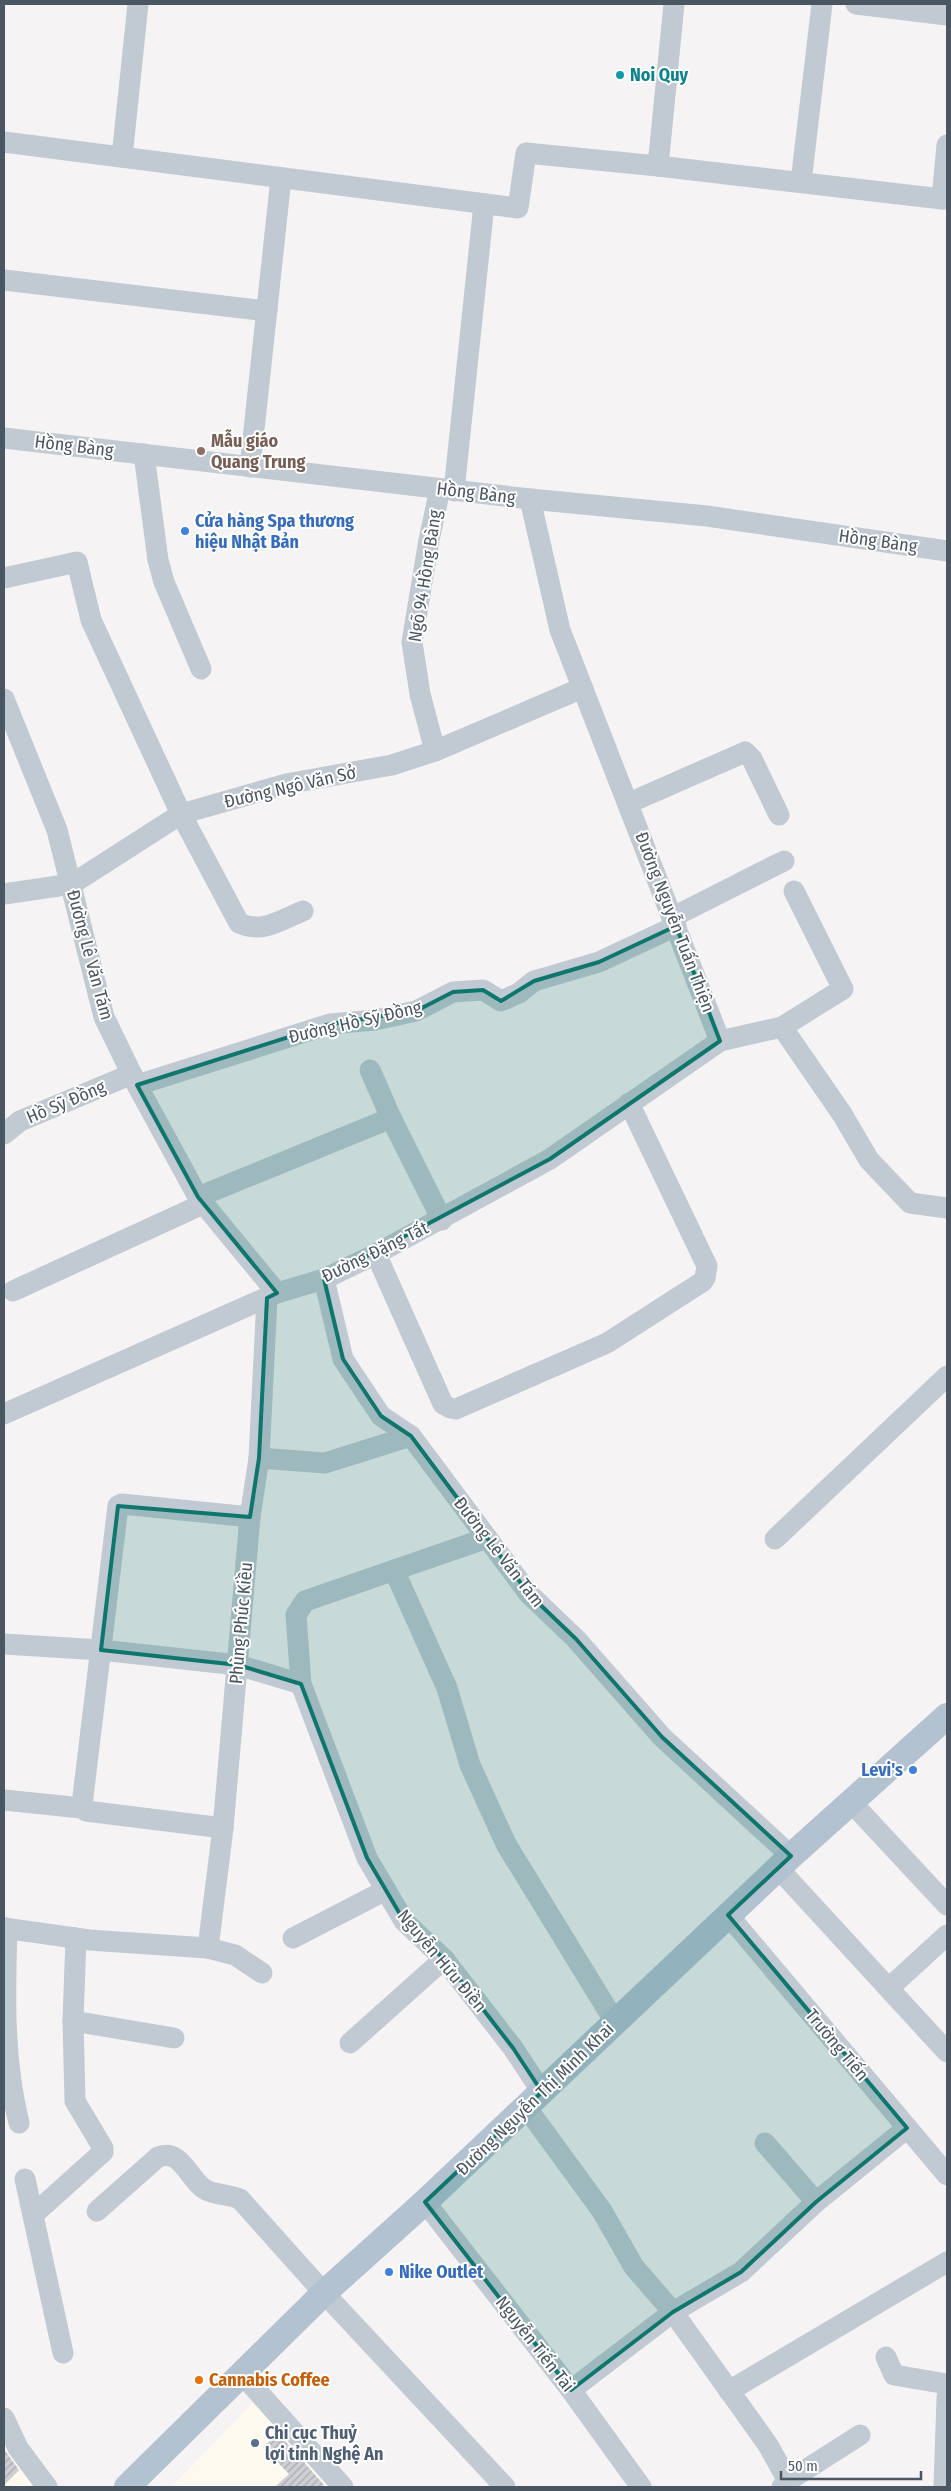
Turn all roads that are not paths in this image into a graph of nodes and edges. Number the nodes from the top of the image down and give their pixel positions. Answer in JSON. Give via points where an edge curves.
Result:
{"nodes":[{"id":1,"x":138,"y":4,"type":"edge"},
{"id":2,"x":674,"y":4,"type":"edge"},
{"id":3,"x":822,"y":4,"type":"edge"},
{"id":4,"x":856,"y":4,"type":"edge"},
{"id":5,"x":947,"y":15,"type":"edge"},
{"id":6,"x":4,"y":142,"type":"edge"},
{"id":7,"x":947,"y":145,"type":"edge"},
{"id":8,"x":122,"y":157,"type":"junction"},
{"id":9,"x":658,"y":166,"type":"junction"},
{"id":10,"x":281,"y":178,"type":"junction"},
{"id":11,"x":801,"y":182,"type":"junction"},
{"id":12,"x":944,"y":199,"type":"edge"},
{"id":13,"x":484,"y":204,"type":"junction"},
{"id":14,"x":4,"y":280,"type":"edge"},
{"id":15,"x":267,"y":311,"type":"junction"},
{"id":16,"x":4,"y":438,"type":"edge"},
{"id":17,"x":144,"y":454,"type":"junction"},
{"id":18,"x":250,"y":467,"type":"junction"},
{"id":19,"x":447,"y":490,"type":"junction"},
{"id":20,"x":530,"y":499,"type":"junction"},
{"id":21,"x":947,"y":551,"type":"edge"},
{"id":22,"x":4,"y":578,"type":"edge"},
{"id":23,"x":201,"y":669,"type":"dead end"},
{"id":24,"x":582,"y":688,"type":"junction"},
{"id":25,"x":4,"y":699,"type":"edge"},
{"id":26,"x":435,"y":751,"type":"junction"},
{"id":27,"x":630,"y":803,"type":"junction"},
{"id":28,"x":181,"y":814,"type":"junction"},
{"id":29,"x":779,"y":815,"type":"dead end"},
{"id":30,"x":784,"y":861,"type":"dead end"},
{"id":31,"x":72,"y":884,"type":"junction"},
{"id":32,"x":794,"y":891,"type":"dead end"},
{"id":33,"x":4,"y":894,"type":"edge"},
{"id":34,"x":303,"y":911,"type":"dead end"},
{"id":35,"x":675,"y":922,"type":"junction"},
{"id":36,"x":782,"y":1027,"type":"junction"},
{"id":37,"x":720,"y":1042,"type":"junction"},
{"id":38,"x":370,"y":1070,"type":"dead end"},
{"id":39,"x":134,"y":1079,"type":"junction"},
{"id":40,"x":629,"y":1103,"type":"junction"},
{"id":41,"x":391,"y":1118,"type":"junction"},
{"id":42,"x":4,"y":1134,"type":"edge"},
{"id":43,"x":201,"y":1200,"type":"junction"},
{"id":44,"x":947,"y":1208,"type":"edge"},
{"id":45,"x":442,"y":1220,"type":"junction"},
{"id":46,"x":376,"y":1254,"type":"junction"},
{"id":47,"x":324,"y":1279,"type":"junction"},
{"id":48,"x":13,"y":1291,"type":"dead end"},
{"id":49,"x":272,"y":1296,"type":"junction"},
{"id":50,"x":947,"y":1376,"type":"edge"},
{"id":51,"x":4,"y":1414,"type":"edge"},
{"id":52,"x":411,"y":1436,"type":"junction"},
{"id":53,"x":259,"y":1458,"type":"junction"},
{"id":54,"x":250,"y":1517,"type":"junction"},
{"id":55,"x":487,"y":1538,"type":"junction"},
{"id":56,"x":775,"y":1539,"type":"dead end"},
{"id":57,"x":394,"y":1570,"type":"junction"},
{"id":58,"x":4,"y":1644,"type":"edge"},
{"id":59,"x":101,"y":1650,"type":"junction"},
{"id":60,"x":238,"y":1664,"type":"junction"},
{"id":61,"x":301,"y":1684,"type":"junction"},
{"id":62,"x":946,"y":1718,"type":"edge"},
{"id":63,"x":4,"y":1800,"type":"edge"},
{"id":64,"x":851,"y":1802,"type":"junction"},
{"id":65,"x":82,"y":1808,"type":"junction"},
{"id":66,"x":223,"y":1828,"type":"junction"},
{"id":67,"x":784,"y":1862,"type":"junction"},
{"id":68,"x":386,"y":1890,"type":"junction"},
{"id":69,"x":947,"y":1905,"type":"edge"},
{"id":70,"x":728,"y":1915,"type":"junction"},
{"id":71,"x":5,"y":1928,"type":"edge"},
{"id":72,"x":947,"y":1934,"type":"edge"},
{"id":73,"x":76,"y":1938,"type":"junction"},
{"id":74,"x":293,"y":1938,"type":"dead end"},
{"id":75,"x":208,"y":1948,"type":"junction"},
{"id":76,"x":444,"y":1960,"type":"junction"},
{"id":77,"x":262,"y":1973,"type":"dead end"},
{"id":78,"x":889,"y":1988,"type":"junction"},
{"id":79,"x":73,"y":2021,"type":"junction"},
{"id":80,"x":615,"y":2022,"type":"junction"},
{"id":81,"x":174,"y":2038,"type":"dead end"},
{"id":82,"x":350,"y":2043,"type":"dead end"},
{"id":83,"x":947,"y":2052,"type":"edge"},
{"id":84,"x":534,"y":2100,"type":"junction"},
{"id":85,"x":19,"y":2123,"type":"dead end"},
{"id":86,"x":907,"y":2128,"type":"junction"},
{"id":87,"x":765,"y":2143,"type":"dead end"},
{"id":88,"x":947,"y":2175,"type":"edge"},
{"id":89,"x":25,"y":2179,"type":"dead end"},
{"id":90,"x":425,"y":2202,"type":"junction"},
{"id":91,"x":816,"y":2202,"type":"junction"},
{"id":92,"x":97,"y":2211,"type":"dead end"},
{"id":93,"x":33,"y":2215,"type":"junction"},
{"id":94,"x":947,"y":2262,"type":"edge"},
{"id":95,"x":324,"y":2293,"type":"junction"},
{"id":96,"x":672,"y":2312,"type":"junction"},
{"id":97,"x":63,"y":2353,"type":"dead end"},
{"id":98,"x":886,"y":2357,"type":"dead end"},
{"id":99,"x":242,"y":2374,"type":"junction"},
{"id":100,"x":947,"y":2384,"type":"edge"},
{"id":101,"x":571,"y":2390,"type":"junction"},
{"id":102,"x":729,"y":2391,"type":"junction"},
{"id":103,"x":947,"y":2398,"type":"edge"},
{"id":104,"x":4,"y":2418,"type":"edge"},
{"id":105,"x":860,"y":2435,"type":"dead end"},
{"id":106,"x":785,"y":2484,"type":"edge"},
{"id":107,"x":47,"y":2487,"type":"edge"},
{"id":108,"x":127,"y":2487,"type":"edge"},
{"id":109,"x":343,"y":2487,"type":"edge"},
{"id":110,"x":505,"y":2487,"type":"edge"},
{"id":111,"x":641,"y":2487,"type":"edge"},
{"id":112,"x":944,"y":2487,"type":"edge"}],
"edges":[{"from":1,"to":8,"type":"street"},
{"from":2,"to":9,"type":"street"},
{"from":3,"to":11,"type":"street"},
{"from":4,"to":5,"type":"street"},
{"from":6,"to":8,"type":"street"},
{"from":7,"to":12,"type":"street"},
{"from":8,"to":10,"type":"street"},
{"from":9,"to":11,"type":"street"},
{"from":9,"to":13,"type":"street","via":[[526,153],[518,208]]},
{"from":10,"to":13,"type":"street"},
{"from":10,"to":15,"type":"street"},
{"from":11,"to":12,"type":"street"},
{"from":13,"to":19,"type":"street","name":"Ngõ 94 Hồng Bàng"},
{"from":14,"to":15,"type":"street"},
{"from":15,"to":18,"type":"street"},
{"from":16,"to":17,"type":"street","name":"Hồng Bàng"},
{"from":17,"to":18,"type":"street","name":"Hồng Bàng"},
{"from":17,"to":23,"type":"street","via":[[158,560]]},
{"from":18,"to":19,"type":"street","name":"Hồng Bàng"},
{"from":19,"to":20,"type":"street","name":"Hồng Bàng"},
{"from":19,"to":26,"type":"street","name":"Ngõ 94 Hồng Bàng","via":[[429,540],[412,642],[420,694]]},
{"from":20,"to":21,"type":"street","name":"Hồng Bàng","via":[[707,516]]},
{"from":20,"to":24,"type":"street","name":"Đường Nguyễn Tuấn Thiện","via":[[560,630]]},
{"from":22,"to":28,"type":"street","via":[[77,562],[91,620]]},
{"from":24,"to":26,"type":"street","name":"Đường Ngô Văn Sở"},
{"from":24,"to":27,"type":"street","name":"Đường Nguyễn Tuấn Thiện"},
{"from":25,"to":31,"type":"street","name":"Đường Lê Văn Tám","via":[[57,830]]},
{"from":26,"to":28,"type":"street","name":"Đường Ngô Văn Sở","via":[[392,766],[286,784]]},
{"from":27,"to":29,"type":"street","via":[[745,752],[752,759]]},
{"from":27,"to":35,"type":"street","name":"Đường Nguyễn Tuấn Thiện"},
{"from":28,"to":31,"type":"street","name":"Đường Ngô Văn Sở"},
{"from":28,"to":34,"type":"street","via":[[239,923],[262,928]]},
{"from":30,"to":35,"type":"street"},
{"from":31,"to":33,"type":"street","name":"Đường Ngô Văn Sở"},
{"from":31,"to":39,"type":"street","name":"Đường Lê Văn Tám","via":[[104,1017]]},
{"from":32,"to":36,"type":"street","via":[[843,989]]},
{"from":35,"to":37,"type":"street","name":"Đường Nguyễn Tuấn Thiện"},
{"from":35,"to":39,"type":"street","name":"Đường Hồ Sỹ Đồng","via":[[599,962],[534,980],[519,993],[501,1001],[483,990],[453,992],[416,1011],[375,1020],[330,1024]]},
{"from":36,"to":37,"type":"street"},
{"from":36,"to":44,"type":"street","via":[[870,1160],[910,1203]]},
{"from":37,"to":40,"type":"street","name":"Đường Đặng Tất"},
{"from":38,"to":41,"type":"street"},
{"from":39,"to":42,"type":"street","name":"Hồ Sỹ Đồng","via":[[20,1121]]},
{"from":39,"to":43,"type":"street","name":"Đường Lê Văn Tám"},
{"from":40,"to":45,"type":"street","name":"Đường Đặng Tất","via":[[550,1159]]},
{"from":40,"to":46,"type":"street","via":[[707,1266],[707,1272],[702,1282],[607,1343],[465,1405],[450,1408],[444,1404]]},
{"from":41,"to":43,"type":"street"},
{"from":41,"to":45,"type":"street"},
{"from":43,"to":48,"type":"street"},
{"from":43,"to":49,"type":"street","name":"Đường Lê Văn Tám"},
{"from":45,"to":46,"type":"street","name":"Đường Đặng Tất"},
{"from":46,"to":47,"type":"street","name":"Đường Đặng Tất"},
{"from":47,"to":49,"type":"street","name":"Đường Đặng Tất"},
{"from":47,"to":52,"type":"street","name":"Đường Lê Văn Tám","via":[[344,1359],[381,1416]]},
{"from":49,"to":51,"type":"street","name":"Đường Đặng Tất"},
{"from":49,"to":53,"type":"street","name":"Phùng Phúc Kiều"},
{"from":50,"to":56,"type":"street"},
{"from":52,"to":53,"type":"street","via":[[325,1463]]},
{"from":52,"to":55,"type":"street","name":"Đường Lê Văn Tám"},
{"from":53,"to":54,"type":"street","name":"Phùng Phúc Kiều"},
{"from":54,"to":59,"type":"street","via":[[118,1506]]},
{"from":54,"to":60,"type":"street","name":"Phùng Phúc Kiều"},
{"from":55,"to":57,"type":"street","name":"Nguyễn Hữu Điền"},
{"from":55,"to":67,"type":"street","name":"Đường Lê Văn Tám","via":[[529,1594],[576,1639],[662,1738]]},
{"from":57,"to":61,"type":"street","name":"Nguyễn Hữu Điền","via":[[305,1602],[296,1615]]},
{"from":57,"to":80,"type":"street","via":[[447,1688],[470,1765],[506,1844]]},
{"from":58,"to":59,"type":"street"},
{"from":59,"to":60,"type":"street"},
{"from":59,"to":65,"type":"street"},
{"from":60,"to":61,"type":"street"},
{"from":60,"to":66,"type":"street","name":"Phùng Phúc Kiều"},
{"from":61,"to":68,"type":"street","name":"Nguyễn Hữu Điền","via":[[368,1858]]},
{"from":62,"to":64,"type":"main road","name":"Đường Nguyễn Thị Minh Khai"},
{"from":63,"to":65,"type":"street"},
{"from":64,"to":67,"type":"main road","name":"Đường Nguyễn Thị Minh Khai"},
{"from":64,"to":69,"type":"street"},
{"from":65,"to":66,"type":"street"},
{"from":66,"to":75,"type":"street","name":"Phùng Phúc Kiều"},
{"from":67,"to":70,"type":"main road","name":"Đường Nguyễn Thị Minh Khai"},
{"from":67,"to":78,"type":"street","name":"Đường Lê Văn Tám"},
{"from":68,"to":74,"type":"street"},
{"from":68,"to":76,"type":"street","name":"Nguyễn Hữu Điền","via":[[404,1921]]},
{"from":70,"to":80,"type":"main road","name":"Đường Nguyễn Thị Minh Khai"},
{"from":70,"to":86,"type":"street","name":"Trường Tiến"},
{"from":71,"to":73,"type":"street"},
{"from":71,"to":85,"type":"street","via":[[5,2006],[12,2096]]},
{"from":72,"to":78,"type":"street"},
{"from":73,"to":75,"type":"street"},
{"from":73,"to":79,"type":"street"},
{"from":75,"to":77,"type":"street","via":[[235,1955]]},
{"from":76,"to":82,"type":"street"},
{"from":76,"to":84,"type":"street","name":"Nguyễn Hữu Điền","via":[[513,2048]]},
{"from":78,"to":83,"type":"street","name":"Đường Lê Văn Tám"},
{"from":79,"to":81,"type":"street"},
{"from":79,"to":93,"type":"street","via":[[75,2101],[103,2152]]},
{"from":80,"to":84,"type":"main road","name":"Đường Nguyễn Thị Minh Khai"},
{"from":84,"to":90,"type":"main road","name":"Đường Nguyễn Thị Minh Khai"},
{"from":84,"to":96,"type":"street","name":"Nguyễn Hữu Điền","via":[[634,2267]]},
{"from":86,"to":88,"type":"street","name":"Trường Tiến"},
{"from":86,"to":91,"type":"street"},
{"from":87,"to":91,"type":"street"},
{"from":89,"to":93,"type":"street"},
{"from":90,"to":95,"type":"main road","name":"Đường Nguyễn Thị Minh Khai"},
{"from":90,"to":101,"type":"street","name":"Nguyễn Tiến Tài"},
{"from":91,"to":96,"type":"street","via":[[740,2272]]},
{"from":92,"to":95,"type":"street","via":[[158,2157],[165,2154],[174,2156],[204,2189],[240,2199]]},
{"from":93,"to":97,"type":"street"},
{"from":94,"to":102,"type":"street"},
{"from":95,"to":99,"type":"main road","name":"Đường Nguyễn Thị Minh Khai"},
{"from":95,"to":110,"type":"street"},
{"from":96,"to":101,"type":"street"},
{"from":96,"to":102,"type":"street","name":"Nguyễn Hữu Điền"},
{"from":98,"to":100,"type":"street","via":[[894,2375]]},
{"from":99,"to":108,"type":"main road","name":"Đường Nguyễn Thị Minh Khai"},
{"from":99,"to":109,"type":"street"},
{"from":101,"to":111,"type":"street","name":"Nguyễn Tiến Tài"},
{"from":102,"to":106,"type":"street","name":"Nguyễn Hữu Điền","via":[[768,2444]]},
{"from":103,"to":112,"type":"street"},
{"from":104,"to":107,"type":"street","via":[[18,2448]]},
{"from":105,"to":106,"type":"street"}]}
